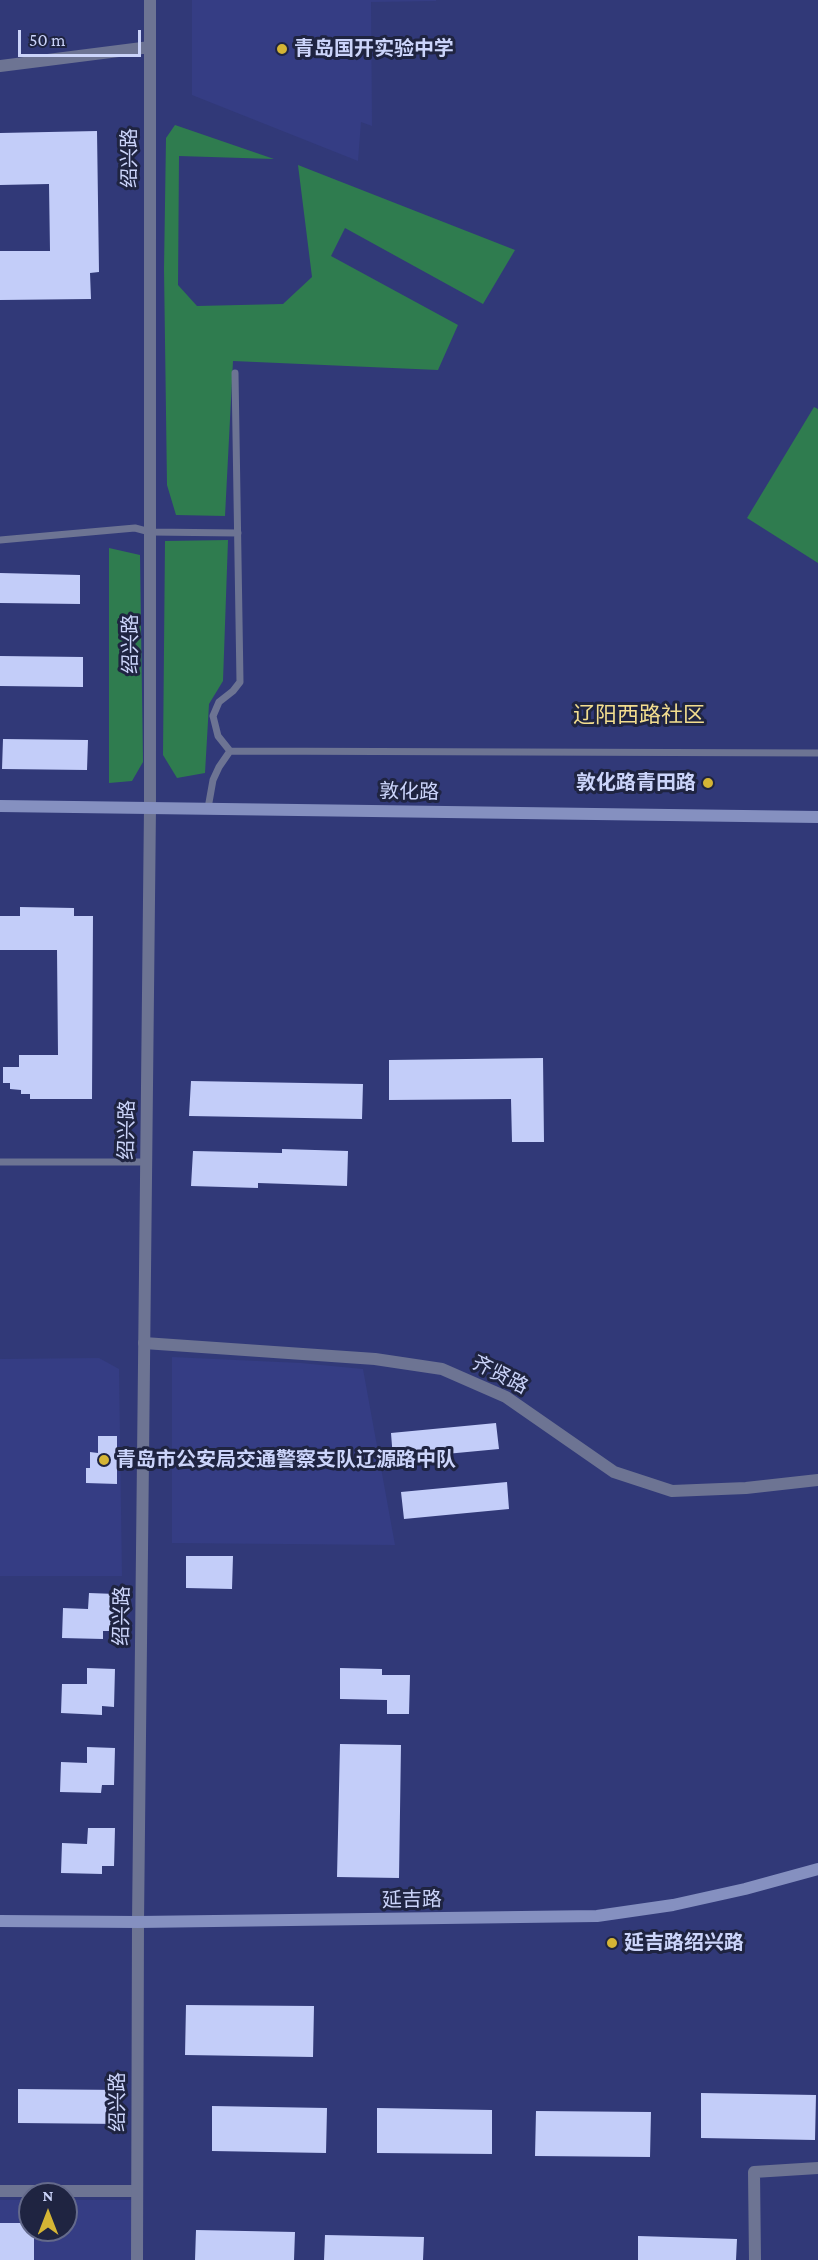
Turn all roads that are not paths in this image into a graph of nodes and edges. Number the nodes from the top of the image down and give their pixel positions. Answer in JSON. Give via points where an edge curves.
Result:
{"nodes":[{"id":1,"x":150,"y":0,"type":"edge"},
{"id":2,"x":150,"y":47,"type":"junction"},
{"id":3,"x":0,"y":66,"type":"edge"},
{"id":4,"x":235,"y":373,"type":"dead end"},
{"id":5,"x":150,"y":532,"type":"junction"},
{"id":6,"x":238,"y":533,"type":"junction"},
{"id":7,"x":0,"y":540,"type":"edge"},
{"id":8,"x":230,"y":751,"type":"junction"},
{"id":9,"x":818,"y":753,"type":"edge"},
{"id":10,"x":0,"y":806,"type":"edge"},
{"id":11,"x":150,"y":807,"type":"junction"},
{"id":12,"x":208,"y":808,"type":"junction"},
{"id":13,"x":818,"y":817,"type":"edge"},
{"id":14,"x":0,"y":1162,"type":"edge"},
{"id":15,"x":146,"y":1162,"type":"junction"},
{"id":16,"x":144,"y":1344,"type":"junction"},
{"id":17,"x":818,"y":1480,"type":"edge"},
{"id":18,"x":818,"y":1869,"type":"edge"},
{"id":19,"x":0,"y":1921,"type":"edge"},
{"id":20,"x":138,"y":1922,"type":"junction"},
{"id":21,"x":818,"y":2168,"type":"edge"},
{"id":22,"x":0,"y":2191,"type":"edge"},
{"id":23,"x":137,"y":2191,"type":"junction"},
{"id":24,"x":137,"y":2260,"type":"edge"},
{"id":25,"x":755,"y":2260,"type":"edge"}],
"edges":[{"from":1,"to":2,"type":"street","name":"绍兴路"},
{"from":2,"to":3,"type":"street"},
{"from":2,"to":5,"type":"street","name":"绍兴路"},
{"from":4,"to":6,"type":"lane"},
{"from":5,"to":6,"type":"lane"},
{"from":5,"to":7,"type":"lane","via":[[135,528]]},
{"from":5,"to":11,"type":"street","name":"绍兴路"},
{"from":6,"to":8,"type":"lane","via":[[240,682],[219,702],[213,716],[218,736]]},
{"from":8,"to":9,"type":"lane"},
{"from":8,"to":12,"type":"lane","via":[[213,780]]},
{"from":10,"to":11,"type":"main road","name":"敦化路"},
{"from":11,"to":12,"type":"main road","name":"敦化路"},
{"from":11,"to":15,"type":"street","name":"绍兴路"},
{"from":12,"to":13,"type":"main road","name":"敦化路"},
{"from":14,"to":15,"type":"lane"},
{"from":15,"to":16,"type":"street","name":"绍兴路"},
{"from":16,"to":17,"type":"street","name":"齐贤路","via":[[375,1359],[442,1368],[506,1397],[614,1472],[672,1491]]},
{"from":16,"to":20,"type":"street","name":"绍兴路"},
{"from":18,"to":20,"type":"main road","name":"延吉路","via":[[673,1905],[597,1916]]},
{"from":19,"to":20,"type":"main road","name":"延吉路"},
{"from":20,"to":23,"type":"street","name":"绍兴路"},
{"from":21,"to":25,"type":"street","via":[[754,2172]]},
{"from":22,"to":23,"type":"street"},
{"from":23,"to":24,"type":"street","name":"绍兴路"}]}
